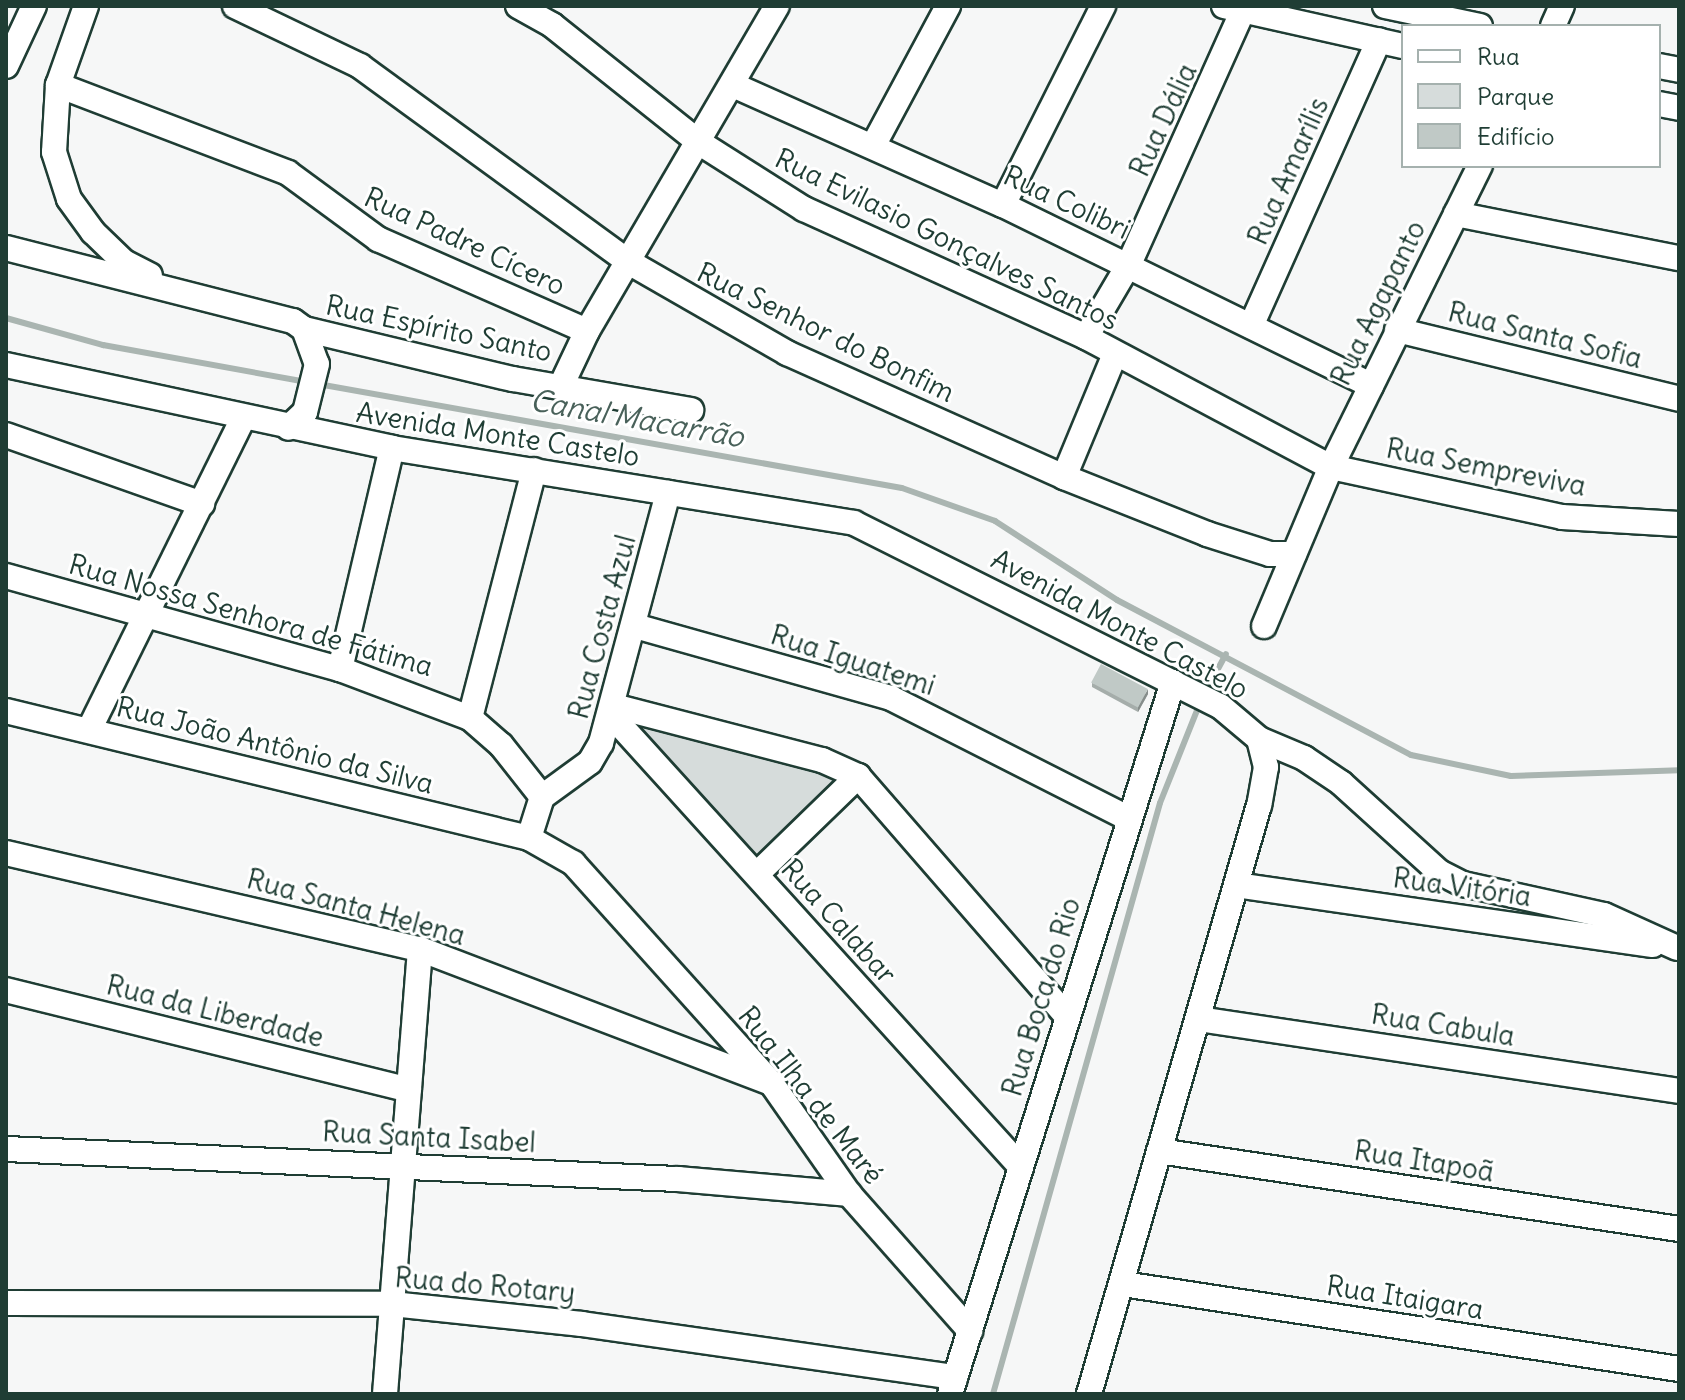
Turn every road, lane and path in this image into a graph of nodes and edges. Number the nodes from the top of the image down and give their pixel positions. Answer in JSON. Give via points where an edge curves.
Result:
{"nodes":[{"id":1,"x":34,"y":6,"type":"edge"},
{"id":2,"x":86,"y":6,"type":"edge"},
{"id":3,"x":235,"y":6,"type":"edge"},
{"id":4,"x":518,"y":6,"type":"edge"},
{"id":5,"x":948,"y":6,"type":"edge"},
{"id":6,"x":1103,"y":6,"type":"edge"},
{"id":7,"x":1385,"y":6,"type":"edge"},
{"id":8,"x":772,"y":7,"type":"edge"},
{"id":9,"x":1234,"y":8,"type":"edge"},
{"id":10,"x":1470,"y":24,"type":"edge"},
{"id":11,"x":1391,"y":43,"type":"edge"},
{"id":12,"x":7,"y":60,"type":"edge"},
{"id":13,"x":58,"y":85,"type":"junction"},
{"id":14,"x":733,"y":85,"type":"junction"},
{"id":15,"x":700,"y":143,"type":"junction"},
{"id":16,"x":873,"y":146,"type":"junction"},
{"id":17,"x":1479,"y":168,"type":"edge"},
{"id":18,"x":1003,"y":205,"type":"junction"},
{"id":19,"x":1456,"y":214,"type":"junction"},
{"id":20,"x":6,"y":248,"type":"edge"},
{"id":21,"x":1679,"y":258,"type":"edge"},
{"id":22,"x":627,"y":261,"type":"junction"},
{"id":23,"x":1129,"y":264,"type":"junction"},
{"id":24,"x":199,"y":297,"type":"junction"},
{"id":25,"x":1251,"y":326,"type":"junction"},
{"id":26,"x":304,"y":329,"type":"junction"},
{"id":27,"x":1397,"y":330,"type":"junction"},
{"id":28,"x":587,"y":331,"type":"junction"},
{"id":29,"x":1086,"y":337,"type":"junction"},
{"id":30,"x":1115,"y":354,"type":"junction"},
{"id":31,"x":6,"y":365,"type":"edge"},
{"id":32,"x":1371,"y":385,"type":"junction"},
{"id":33,"x":561,"y":386,"type":"junction"},
{"id":34,"x":1679,"y":399,"type":"edge"},
{"id":35,"x":309,"y":401,"type":"junction"},
{"id":36,"x":691,"y":410,"type":"dead end"},
{"id":37,"x":244,"y":417,"type":"junction"},
{"id":38,"x":288,"y":428,"type":"junction"},
{"id":39,"x":6,"y":435,"type":"edge"},
{"id":40,"x":332,"y":436,"type":"junction"},
{"id":41,"x":392,"y":448,"type":"junction"},
{"id":42,"x":1331,"y":467,"type":"junction"},
{"id":43,"x":534,"y":470,"type":"junction"},
{"id":44,"x":1064,"y":477,"type":"junction"},
{"id":45,"x":668,"y":493,"type":"junction"},
{"id":46,"x":202,"y":504,"type":"junction"},
{"id":47,"x":1679,"y":524,"type":"edge"},
{"id":48,"x":1294,"y":554,"type":"junction"},
{"id":49,"x":6,"y":576,"type":"edge"},
{"id":50,"x":148,"y":611,"type":"junction"},
{"id":51,"x":635,"y":626,"type":"junction"},
{"id":52,"x":1264,"y":626,"type":"dead end"},
{"id":53,"x":340,"y":669,"type":"junction"},
{"id":54,"x":1182,"y":687,"type":"junction"},
{"id":55,"x":6,"y":711,"type":"edge"},
{"id":56,"x":613,"y":711,"type":"junction"},
{"id":57,"x":470,"y":718,"type":"junction"},
{"id":58,"x":89,"y":730,"type":"junction"},
{"id":59,"x":1259,"y":739,"type":"junction"},
{"id":60,"x":858,"y":776,"type":"junction"},
{"id":61,"x":542,"y":797,"type":"junction"},
{"id":62,"x":1129,"y":819,"type":"junction"},
{"id":63,"x":529,"y":838,"type":"junction"},
{"id":64,"x":6,"y":853,"type":"edge"},
{"id":65,"x":757,"y":874,"type":"junction"},
{"id":66,"x":1236,"y":885,"type":"junction"},
{"id":67,"x":1678,"y":948,"type":"edge"},
{"id":68,"x":420,"y":949,"type":"junction"},
{"id":69,"x":6,"y":990,"type":"edge"},
{"id":70,"x":1065,"y":1014,"type":"junction"},
{"id":71,"x":1198,"y":1019,"type":"junction"},
{"id":72,"x":772,"y":1084,"type":"junction"},
{"id":73,"x":409,"y":1090,"type":"junction"},
{"id":74,"x":1679,"y":1091,"type":"edge"},
{"id":75,"x":6,"y":1149,"type":"edge"},
{"id":76,"x":1159,"y":1151,"type":"junction"},
{"id":77,"x":403,"y":1166,"type":"junction"},
{"id":78,"x":1021,"y":1167,"type":"junction"},
{"id":79,"x":849,"y":1194,"type":"junction"},
{"id":80,"x":1679,"y":1229,"type":"edge"},
{"id":81,"x":1123,"y":1284,"type":"junction"},
{"id":82,"x":6,"y":1303,"type":"edge"},
{"id":83,"x":392,"y":1304,"type":"junction"},
{"id":84,"x":970,"y":1331,"type":"junction"},
{"id":85,"x":1679,"y":1369,"type":"edge"},
{"id":86,"x":952,"y":1385,"type":"edge"},
{"id":87,"x":385,"y":1394,"type":"edge"},
{"id":88,"x":1089,"y":1394,"type":"edge"}],
"edges":[{"from":1,"to":12,"type":"street"},
{"from":2,"to":13,"type":"street"},
{"from":3,"to":22,"type":"street","name":"Rua Senhor do Bonfim","via":[[360,66]]},
{"from":4,"to":15,"type":"street","name":"Rua Evilasio Gonçalves Santos","via":[[552,25]]},
{"from":5,"to":16,"type":"street"},
{"from":6,"to":18,"type":"street"},
{"from":7,"to":10,"type":"street"},
{"from":8,"to":14,"type":"street"},
{"from":9,"to":11,"type":"street"},
{"from":9,"to":23,"type":"street","name":"Rua Dália"},
{"from":11,"to":25,"type":"street","name":"Rua Amarílis"},
{"from":13,"to":24,"type":"street","via":[[54,152],[69,199],[124,262]]},
{"from":13,"to":28,"type":"street","name":"Rua Padre Cícero","via":[[288,173],[378,239]]},
{"from":14,"to":15,"type":"street"},
{"from":14,"to":16,"type":"street","name":"Rua Colibri"},
{"from":15,"to":22,"type":"street"},
{"from":15,"to":29,"type":"street","name":"Rua Evilasio Gonçalves Santos","via":[[804,209]]},
{"from":16,"to":18,"type":"street","name":"Rua Colibri"},
{"from":17,"to":19,"type":"street","name":"Rua Agapanto"},
{"from":18,"to":23,"type":"street","name":"Rua Colibri"},
{"from":19,"to":21,"type":"street"},
{"from":19,"to":27,"type":"street","name":"Rua Agapanto"},
{"from":20,"to":24,"type":"street"},
{"from":22,"to":28,"type":"street"},
{"from":22,"to":44,"type":"street","name":"Rua Senhor do Bonfim","via":[[787,353]]},
{"from":23,"to":25,"type":"street","name":"Rua Colibri"},
{"from":23,"to":29,"type":"street","name":"Rua Dália"},
{"from":24,"to":26,"type":"street","name":"Rua Espírito Santo","via":[[293,321]]},
{"from":25,"to":32,"type":"street","name":"Rua Colibri"},
{"from":26,"to":33,"type":"street","name":"Rua Espírito Santo"},
{"from":26,"to":35,"type":"street","via":[[317,364]]},
{"from":27,"to":32,"type":"street","name":"Rua Agapanto"},
{"from":27,"to":34,"type":"street","name":"Rua Santa Sofia"},
{"from":28,"to":33,"type":"street"},
{"from":29,"to":30,"type":"street","name":"Rua Evilasio Gonçalves Santos"},
{"from":30,"to":42,"type":"street","name":"Rua Evilasio Gonçalves Santos"},
{"from":30,"to":44,"type":"street"},
{"from":31,"to":37,"type":"street","name":"Avenida Monte Castelo"},
{"from":32,"to":42,"type":"street","name":"Rua Agapanto"},
{"from":33,"to":36,"type":"street"},
{"from":35,"to":38,"type":"street"},
{"from":35,"to":40,"type":"street","name":"Avenida Monte Castelo","via":[[313,422]]},
{"from":37,"to":38,"type":"street","name":"Avenida Monte Castelo"},
{"from":37,"to":46,"type":"street"},
{"from":38,"to":40,"type":"street","name":"Avenida Monte Castelo"},
{"from":39,"to":46,"type":"street"},
{"from":40,"to":41,"type":"street","name":"Avenida Monte Castelo"},
{"from":41,"to":43,"type":"street","name":"Avenida Monte Castelo"},
{"from":41,"to":53,"type":"street"},
{"from":42,"to":47,"type":"street","name":"Rua Sempreviva","via":[[1562,517]]},
{"from":42,"to":48,"type":"street","name":"Rua Agapanto"},
{"from":43,"to":45,"type":"street","name":"Avenida Monte Castelo"},
{"from":43,"to":57,"type":"street"},
{"from":44,"to":48,"type":"street","name":"Rua Senhor do Bonfim","via":[[1260,551]]},
{"from":45,"to":51,"type":"street","name":"Rua Costa Azul"},
{"from":45,"to":54,"type":"street","name":"Avenida Monte Castelo","via":[[854,523]]},
{"from":46,"to":50,"type":"street"},
{"from":48,"to":52,"type":"street","name":"Rua Agapanto"},
{"from":49,"to":50,"type":"street","name":"Rua Nossa Senhora de Fátima"},
{"from":50,"to":53,"type":"street","name":"Rua Nossa Senhora de Fátima"},
{"from":50,"to":58,"type":"street"},
{"from":51,"to":56,"type":"street","name":"Rua Costa Azul"},
{"from":51,"to":62,"type":"street","name":"Rua Iguatemi","via":[[891,698]]},
{"from":53,"to":57,"type":"street","name":"Rua Nossa Senhora de Fátima"},
{"from":54,"to":59,"type":"street","name":"Avenida Monte Castelo","via":[[1215,704]]},
{"from":54,"to":62,"type":"street","name":"Rua Boca do Rio"},
{"from":55,"to":58,"type":"street","name":"Rua João Antônio da Silva"},
{"from":56,"to":60,"type":"street","via":[[822,760]]},
{"from":56,"to":61,"type":"street","name":"Rua Costa Azul","via":[[590,762]]},
{"from":56,"to":65,"type":"street","name":"Rua Calabar"},
{"from":57,"to":61,"type":"street","name":"Rua Nossa Senhora de Fátima","via":[[501,745]]},
{"from":58,"to":63,"type":"street","name":"Rua João Antônio da Silva"},
{"from":59,"to":66,"type":"street","name":"Avenida Monte Castelo","via":[[1266,767]]},
{"from":59,"to":67,"type":"street","via":[[1304,758],[1341,783],[1439,872],[1463,884],[1604,915]]},
{"from":60,"to":65,"type":"street"},
{"from":60,"to":70,"type":"street"},
{"from":61,"to":63,"type":"street"},
{"from":62,"to":70,"type":"street","name":"Rua Boca do Rio"},
{"from":63,"to":72,"type":"street","name":"Rua Ilha de Maré","via":[[573,863]]},
{"from":64,"to":68,"type":"street","name":"Rua Santa Helena"},
{"from":65,"to":78,"type":"street","name":"Rua Calabar"},
{"from":66,"to":67,"type":"street","name":"Rua Vitória"},
{"from":66,"to":71,"type":"street","name":"Avenida Monte Castelo"},
{"from":68,"to":72,"type":"street","name":"Rua Santa Helena"},
{"from":68,"to":73,"type":"street"},
{"from":69,"to":73,"type":"street","name":"Rua da Liberdade"},
{"from":70,"to":78,"type":"street","name":"Rua Boca do Rio"},
{"from":71,"to":74,"type":"street","name":"Rua Cabula"},
{"from":71,"to":76,"type":"street","name":"Avenida Monte Castelo"},
{"from":72,"to":79,"type":"street","name":"Rua Ilha de Maré"},
{"from":73,"to":77,"type":"street"},
{"from":75,"to":77,"type":"street","name":"Rua Santa Isabel"},
{"from":76,"to":80,"type":"street","name":"Rua Itapoã"},
{"from":76,"to":81,"type":"street","name":"Avenida Monte Castelo"},
{"from":77,"to":79,"type":"street","name":"Rua Santa Isabel","via":[[678,1179]]},
{"from":77,"to":83,"type":"street"},
{"from":78,"to":84,"type":"street","name":"Rua Boca do Rio"},
{"from":79,"to":84,"type":"street","name":"Rua Ilha de Maré"},
{"from":81,"to":85,"type":"street","name":"Rua Itaigara"},
{"from":81,"to":88,"type":"street","name":"Avenida Monte Castelo"},
{"from":82,"to":83,"type":"street","name":"Rua do Rotary"},
{"from":83,"to":86,"type":"street","name":"Rua do Rotary","via":[[582,1324]]},
{"from":83,"to":87,"type":"street"},
{"from":84,"to":86,"type":"street","name":"Rua Boca do Rio"}]}
